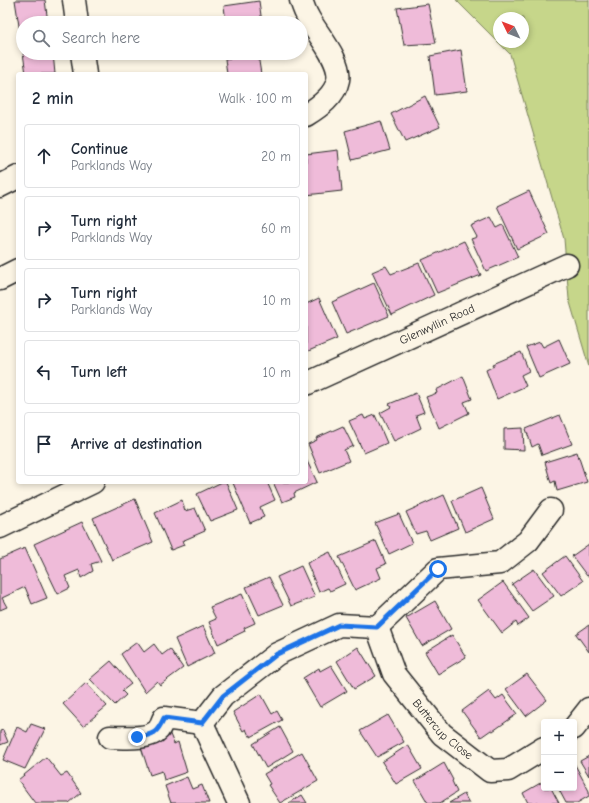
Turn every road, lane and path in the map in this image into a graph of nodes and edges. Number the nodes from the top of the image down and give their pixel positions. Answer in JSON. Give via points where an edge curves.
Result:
{"nodes":[{"id":1,"x":74,"y":0,"type":"edge"},
{"id":2,"x":301,"y":0,"type":"edge"},
{"id":3,"x":76,"y":16,"type":"edge"},
{"id":4,"x":307,"y":16,"type":"edge"},
{"id":5,"x":308,"y":18,"type":"edge"},
{"id":6,"x":83,"y":60,"type":"edge"},
{"id":7,"x":85,"y":72,"type":"edge"},
{"id":8,"x":308,"y":114,"type":"edge"},
{"id":9,"x":16,"y":178,"type":"edge"},
{"id":10,"x":0,"y":186,"type":"edge"},
{"id":11,"x":567,"y":265,"type":"dead end"},
{"id":12,"x":16,"y":271,"type":"edge"},
{"id":13,"x":0,"y":279,"type":"edge"},
{"id":14,"x":308,"y":383,"type":"edge"},
{"id":15,"x":89,"y":484,"type":"edge"},
{"id":16,"x":551,"y":510,"type":"dead end"},
{"id":17,"x":0,"y":527,"type":"edge"},
{"id":18,"x":377,"y":627,"type":"junction"},
{"id":19,"x":589,"y":709,"type":"edge"},
{"id":20,"x":202,"y":723,"type":"junction"},
{"id":21,"x":577,"y":724,"type":"edge"},
{"id":22,"x":110,"y":737,"type":"dead end"},
{"id":23,"x":541,"y":750,"type":"edge"},
{"id":24,"x":239,"y":803,"type":"edge"}],
"edges":[{"from":1,"to":3,"type":"street"},
{"from":2,"to":4,"type":"street"},
{"from":5,"to":8,"type":"street","via":[[331,55],[337,68],[338,80],[330,96]]},
{"from":6,"to":7,"type":"street"},
{"from":9,"to":10,"type":"street"},
{"from":11,"to":14,"type":"street","name":"Glenwyllin Road"},
{"from":12,"to":13,"type":"street"},
{"from":15,"to":17,"type":"street"},
{"from":16,"to":18,"type":"street","via":[[528,541],[500,563],[438,569]]},
{"from":18,"to":20,"type":"street","via":[[339,625],[277,654],[223,696]]},
{"from":18,"to":23,"type":"street","name":"Buttercup Close","via":[[394,674],[442,734],[490,771],[508,770]]},
{"from":19,"to":21,"type":"street"},
{"from":20,"to":22,"type":"street","via":[[164,718],[158,730],[148,736]]},
{"from":20,"to":24,"type":"street"}]}
